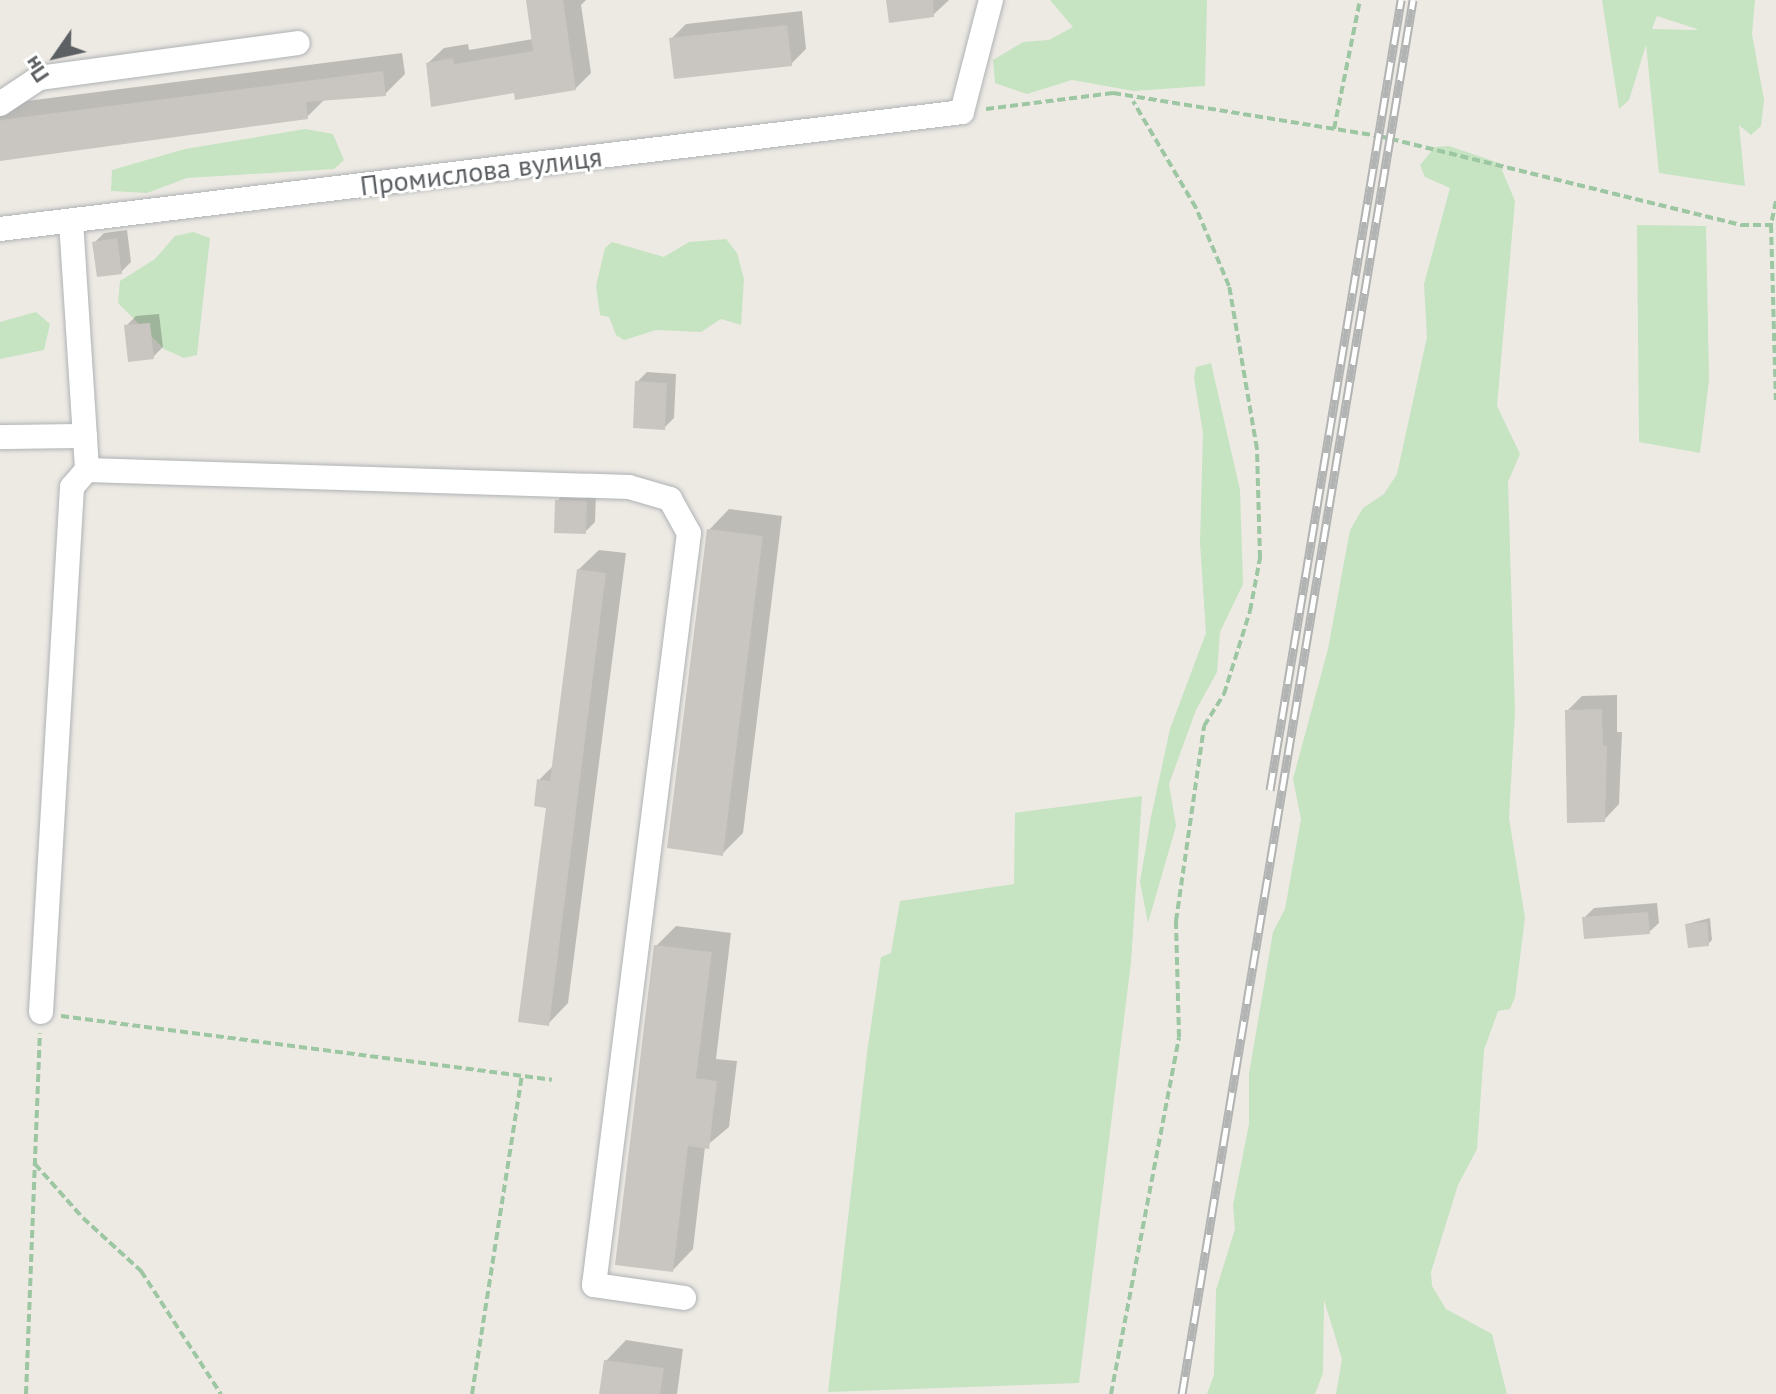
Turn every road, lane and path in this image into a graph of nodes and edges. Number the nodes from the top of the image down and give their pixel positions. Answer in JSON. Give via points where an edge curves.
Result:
{"nodes":[{"id":1,"x":991,"y":0,"type":"edge"},
{"id":2,"x":1360,"y":0,"type":"edge"},
{"id":3,"x":298,"y":43,"type":"dead end"},
{"id":4,"x":1133,"y":101,"type":"junction"},
{"id":5,"x":0,"y":104,"type":"edge"},
{"id":6,"x":962,"y":112,"type":"junction"},
{"id":7,"x":1334,"y":129,"type":"junction"},
{"id":8,"x":1776,"y":201,"type":"edge"},
{"id":9,"x":71,"y":221,"type":"junction"},
{"id":10,"x":1774,"y":225,"type":"edge"},
{"id":11,"x":0,"y":229,"type":"edge"},
{"id":12,"x":1776,"y":400,"type":"edge"},
{"id":13,"x":85,"y":436,"type":"junction"},
{"id":14,"x":0,"y":437,"type":"edge"},
{"id":15,"x":87,"y":470,"type":"junction"},
{"id":16,"x":41,"y":1012,"type":"junction"},
{"id":17,"x":522,"y":1076,"type":"junction"},
{"id":18,"x":552,"y":1080,"type":"dead end"},
{"id":19,"x":35,"y":1163,"type":"junction"},
{"id":20,"x":684,"y":1298,"type":"dead end"},
{"id":21,"x":26,"y":1394,"type":"edge"},
{"id":22,"x":221,"y":1394,"type":"edge"},
{"id":23,"x":472,"y":1394,"type":"edge"},
{"id":24,"x":1111,"y":1394,"type":"edge"}],
"edges":[{"from":1,"to":6,"type":"street"},
{"from":2,"to":7,"type":"path"},
{"from":3,"to":5,"type":"street","via":[[39,78]]},
{"from":4,"to":6,"type":"path","via":[[1113,93]]},
{"from":4,"to":7,"type":"path"},
{"from":4,"to":24,"type":"path","via":[[1196,208],[1238,315],[1257,449],[1260,558],[1233,666],[1201,739],[1176,921],[1179,1037]]},
{"from":6,"to":9,"type":"street","name":"Промислова вулиця"},
{"from":7,"to":10,"type":"path","via":[[1741,225]]},
{"from":8,"to":10,"type":"path"},
{"from":9,"to":11,"type":"street","name":"Промислова вулиця"},
{"from":9,"to":13,"type":"street"},
{"from":10,"to":12,"type":"path"},
{"from":13,"to":14,"type":"street"},
{"from":13,"to":15,"type":"street"},
{"from":15,"to":16,"type":"street","via":[[72,487]]},
{"from":15,"to":20,"type":"street","via":[[629,487],[670,499],[689,533],[594,1285]]},
{"from":16,"to":17,"type":"path"},
{"from":16,"to":19,"type":"path"},
{"from":17,"to":18,"type":"path"},
{"from":17,"to":23,"type":"path"},
{"from":19,"to":21,"type":"path"},
{"from":19,"to":22,"type":"path","via":[[83,1218],[141,1271]]}]}
